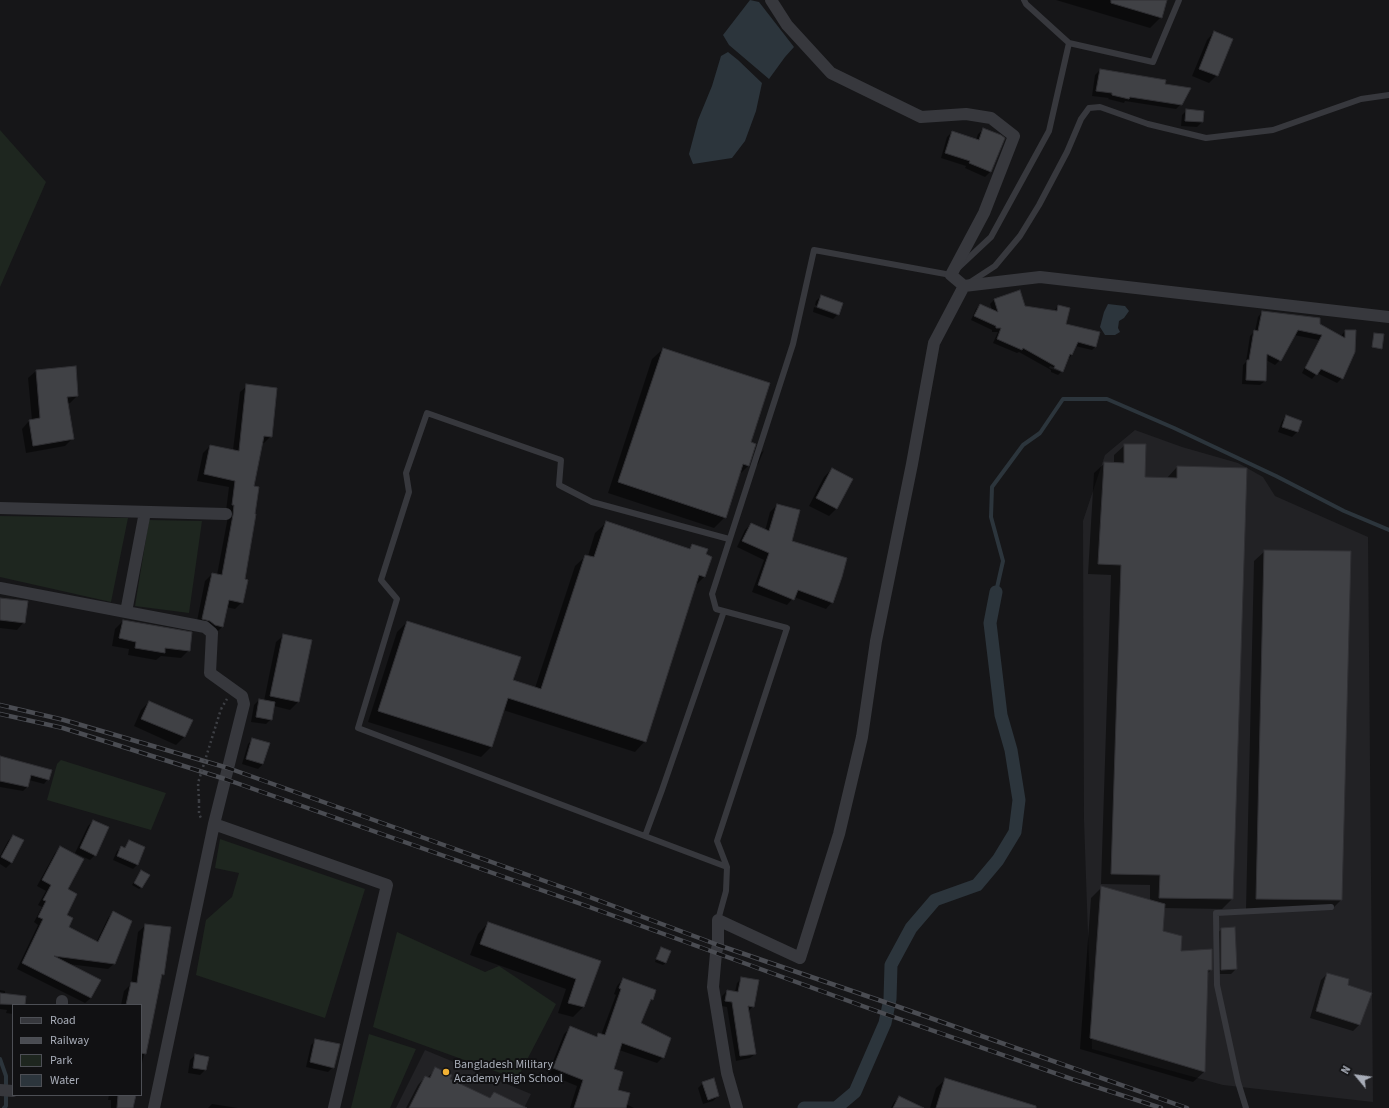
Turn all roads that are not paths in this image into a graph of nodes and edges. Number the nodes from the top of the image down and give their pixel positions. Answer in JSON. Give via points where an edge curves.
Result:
{"nodes":[{"id":1,"x":771,"y":0,"type":"edge"},
{"id":2,"x":1024,"y":0,"type":"edge"},
{"id":3,"x":1179,"y":0,"type":"edge"},
{"id":4,"x":1069,"y":42,"type":"junction"},
{"id":5,"x":1389,"y":95,"type":"edge"},
{"id":6,"x":951,"y":275,"type":"junction"},
{"id":7,"x":964,"y":286,"type":"junction"},
{"id":8,"x":1389,"y":317,"type":"edge"},
{"id":9,"x":0,"y":508,"type":"edge"},
{"id":10,"x":145,"y":512,"type":"junction"},
{"id":11,"x":226,"y":514,"type":"dead end"},
{"id":12,"x":729,"y":539,"type":"junction"},
{"id":13,"x":0,"y":588,"type":"edge"},
{"id":14,"x":724,"y":611,"type":"junction"},
{"id":15,"x":126,"y":612,"type":"junction"},
{"id":16,"x":214,"y":824,"type":"junction"},
{"id":17,"x":645,"y":836,"type":"junction"},
{"id":18,"x":727,"y":867,"type":"junction"},
{"id":19,"x":1331,"y":907,"type":"dead end"},
{"id":20,"x":718,"y":920,"type":"junction"},
{"id":21,"x":0,"y":1090,"type":"edge"},
{"id":22,"x":12,"y":1091,"type":"edge"},
{"id":23,"x":154,"y":1108,"type":"edge"},
{"id":24,"x":334,"y":1108,"type":"edge"},
{"id":25,"x":737,"y":1108,"type":"edge"},
{"id":26,"x":1246,"y":1108,"type":"edge"}],
"edges":[{"from":1,"to":6,"type":"street","via":[[787,25],[831,73],[921,117],[966,114],[991,118],[1014,136],[984,213]]},
{"from":2,"to":4,"type":"lane"},
{"from":3,"to":4,"type":"lane","via":[[1153,62]]},
{"from":4,"to":6,"type":"lane","via":[[1049,131],[991,237]]},
{"from":5,"to":7,"type":"lane","via":[[1361,99],[1273,130],[1206,138],[1148,124],[1100,107],[1089,108],[1080,119],[1067,152],[1020,236],[995,266]]},
{"from":6,"to":7,"type":"street"},
{"from":6,"to":12,"type":"lane","via":[[814,250],[793,344]]},
{"from":7,"to":8,"type":"street","via":[[1040,277]]},
{"from":7,"to":20,"type":"street","via":[[934,343],[876,641],[862,737],[839,834],[800,958]]},
{"from":9,"to":10,"type":"street"},
{"from":10,"to":11,"type":"street"},
{"from":10,"to":15,"type":"street"},
{"from":12,"to":14,"type":"lane","via":[[712,594],[716,609]]},
{"from":12,"to":17,"type":"lane","via":[[592,502],[560,484],[561,460],[427,414],[406,473],[409,492],[381,580],[397,599],[358,728]]},
{"from":13,"to":15,"type":"street"},
{"from":14,"to":17,"type":"lane"},
{"from":14,"to":18,"type":"lane","via":[[787,628],[717,841]]},
{"from":15,"to":16,"type":"street","via":[[205,627],[212,633],[210,674],[242,696],[244,704]]},
{"from":16,"to":23,"type":"street"},
{"from":16,"to":24,"type":"street","via":[[387,885]]},
{"from":17,"to":18,"type":"lane"},
{"from":18,"to":20,"type":"lane","via":[[726,891]]},
{"from":19,"to":26,"type":"lane","via":[[1216,913],[1217,985]]},
{"from":20,"to":25,"type":"street","via":[[713,987],[727,1073]]},
{"from":21,"to":22,"type":"street"}]}
